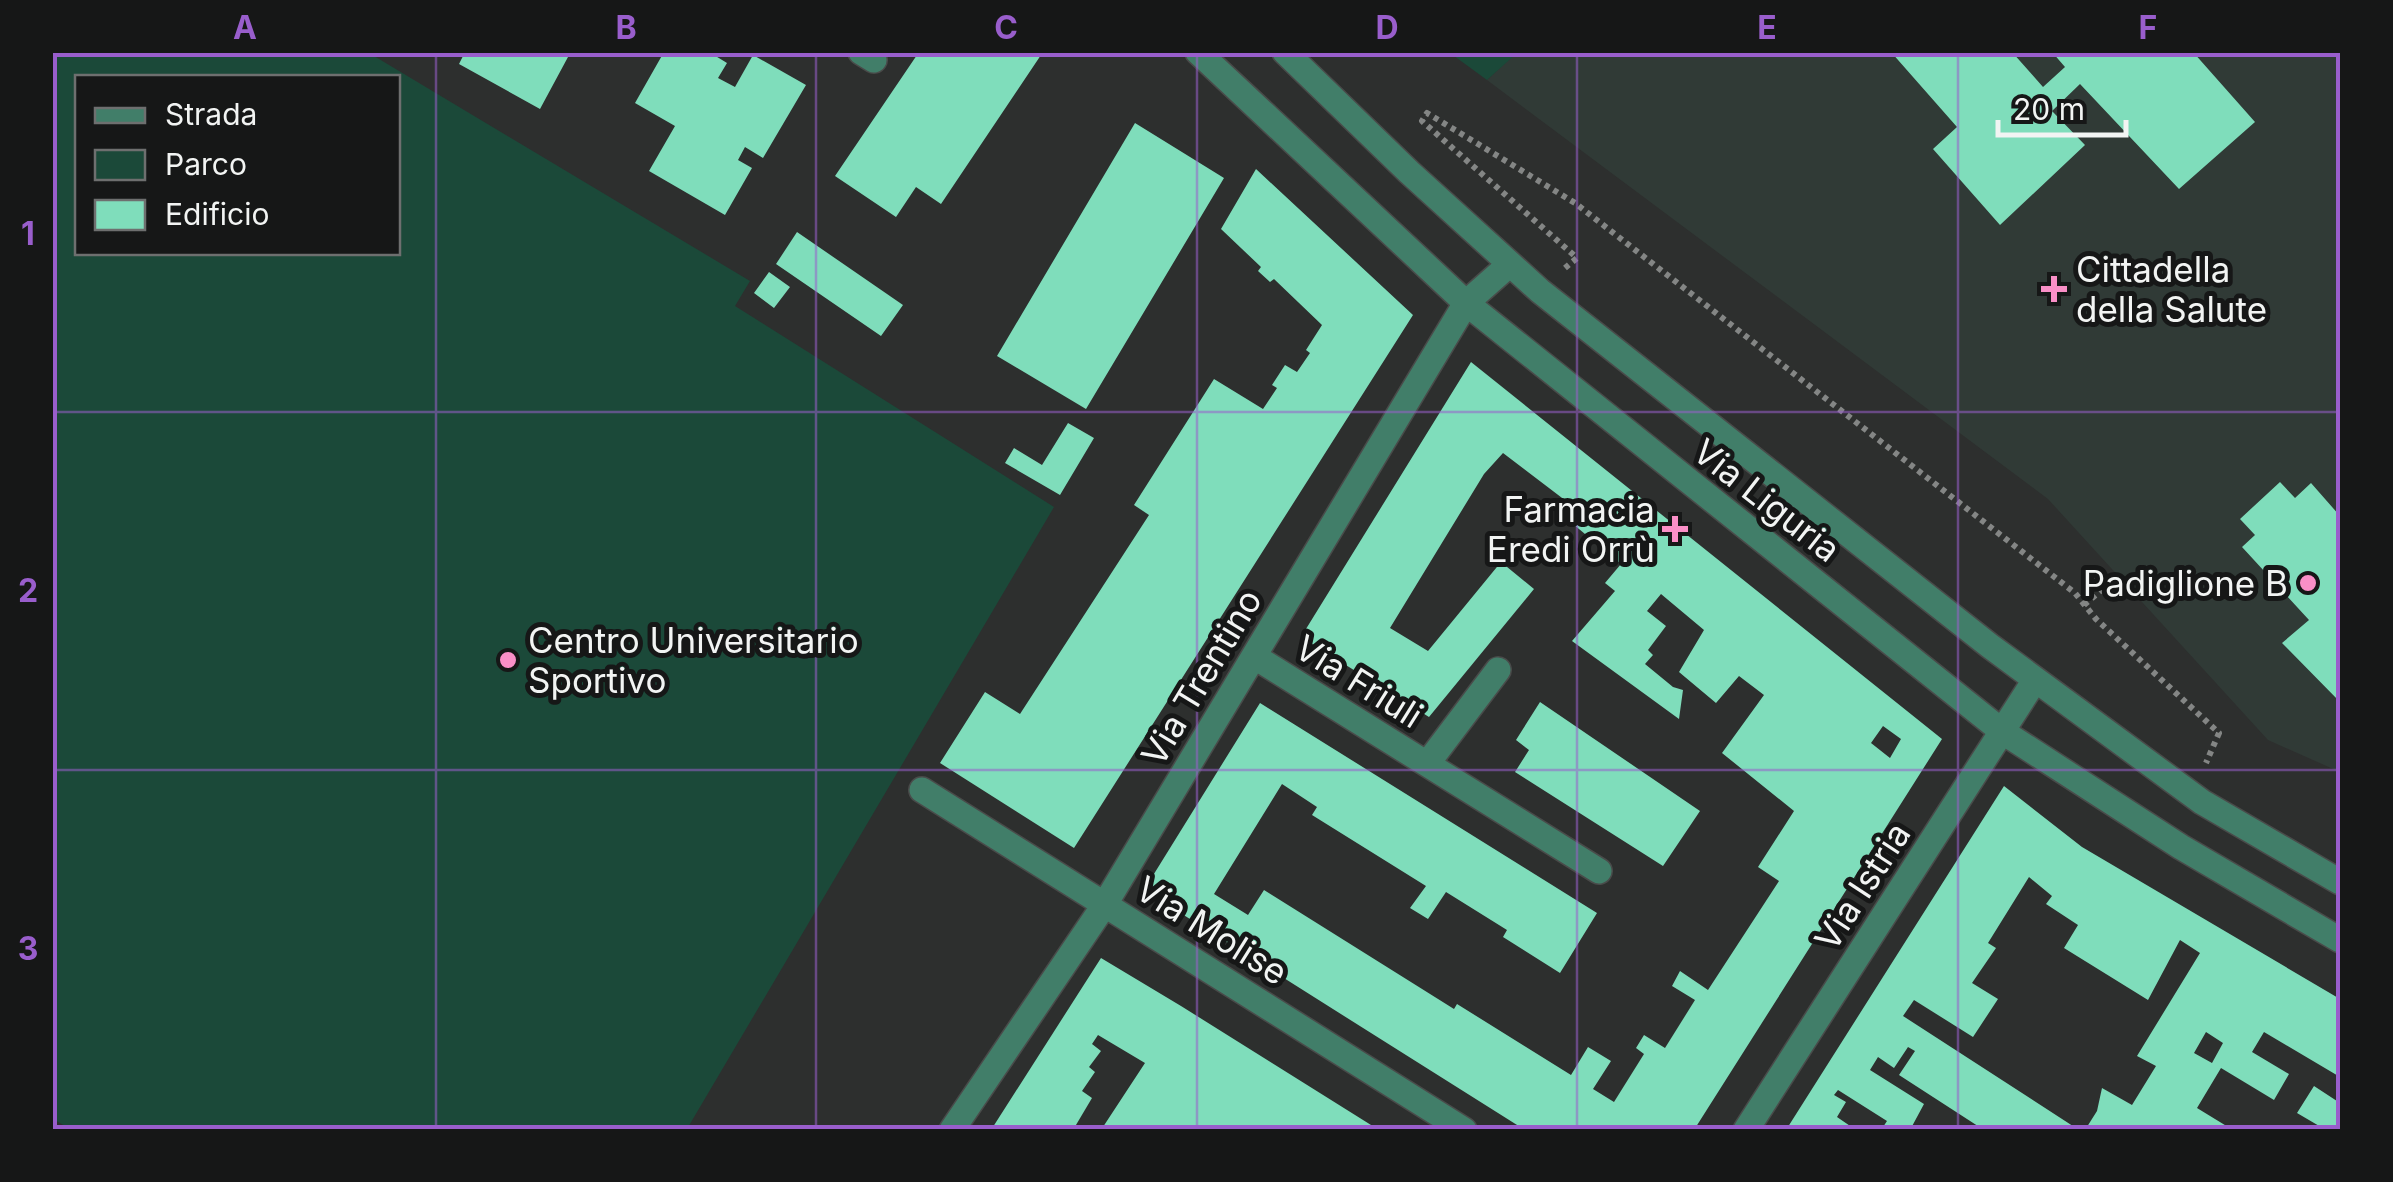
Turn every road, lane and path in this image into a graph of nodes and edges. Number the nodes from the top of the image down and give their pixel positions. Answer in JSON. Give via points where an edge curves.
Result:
{"nodes":[{"id":1,"x":1198,"y":52,"type":"edge"},
{"id":2,"x":1285,"y":52,"type":"edge"},
{"id":3,"x":1550,"y":256,"type":"dead end"},
{"id":4,"x":1510,"y":264,"type":"junction"},
{"id":5,"x":1564,"y":269,"type":"junction"},
{"id":6,"x":1580,"y":281,"type":"dead end"},
{"id":7,"x":1466,"y":302,"type":"junction"},
{"id":8,"x":2118,"y":576,"type":"dead end"},
{"id":9,"x":2084,"y":605,"type":"junction"},
{"id":10,"x":1255,"y":657,"type":"junction"},
{"id":11,"x":1498,"y":670,"type":"dead end"},
{"id":12,"x":2035,"y":680,"type":"junction"},
{"id":13,"x":2003,"y":732,"type":"junction"},
{"id":14,"x":2191,"y":753,"type":"dead end"},
{"id":15,"x":1427,"y":764,"type":"junction"},
{"id":16,"x":2206,"y":764,"type":"junction"},
{"id":17,"x":2220,"y":774,"type":"dead end"},
{"id":18,"x":922,"y":790,"type":"dead end"},
{"id":19,"x":1599,"y":871,"type":"dead end"},
{"id":20,"x":2340,"y":882,"type":"edge"},
{"id":21,"x":1106,"y":904,"type":"junction"},
{"id":22,"x":2340,"y":940,"type":"edge"},
{"id":23,"x":952,"y":1130,"type":"edge"},
{"id":24,"x":1464,"y":1130,"type":"edge"},
{"id":25,"x":1746,"y":1130,"type":"edge"}],
"edges":[{"from":1,"to":7,"type":"street","name":"Via Liguria"},
{"from":2,"to":4,"type":"street","name":"Via Liguria"},
{"from":3,"to":5,"type":"path"},
{"from":4,"to":7,"type":"street","name":"Via Trentino"},
{"from":4,"to":12,"type":"street","name":"Via Liguria"},
{"from":5,"to":6,"type":"path"},
{"from":5,"to":9,"type":"path","via":[[1577,258],[1422,121],[1427,114],[1575,203]]},
{"from":7,"to":10,"type":"street","name":"Via Trentino"},
{"from":7,"to":13,"type":"street","name":"Via Liguria"},
{"from":8,"to":9,"type":"path"},
{"from":9,"to":16,"type":"path","via":[[2219,733]]},
{"from":10,"to":15,"type":"street","name":"Via Friuli"},
{"from":10,"to":21,"type":"street","name":"Via Trentino"},
{"from":11,"to":15,"type":"street","name":"Via Friuli"},
{"from":12,"to":13,"type":"street","name":"Via Istria"},
{"from":12,"to":20,"type":"street","name":"Via Liguria","via":[[2202,802]]},
{"from":13,"to":22,"type":"street","name":"Via Liguria"},
{"from":13,"to":25,"type":"street","name":"Via Istria"},
{"from":14,"to":16,"type":"path"},
{"from":15,"to":19,"type":"street","name":"Via Friuli"},
{"from":16,"to":17,"type":"path"},
{"from":18,"to":21,"type":"street","name":"Via Molise"},
{"from":21,"to":23,"type":"street","name":"Via Trentino"},
{"from":21,"to":24,"type":"street","name":"Via Molise"}]}
